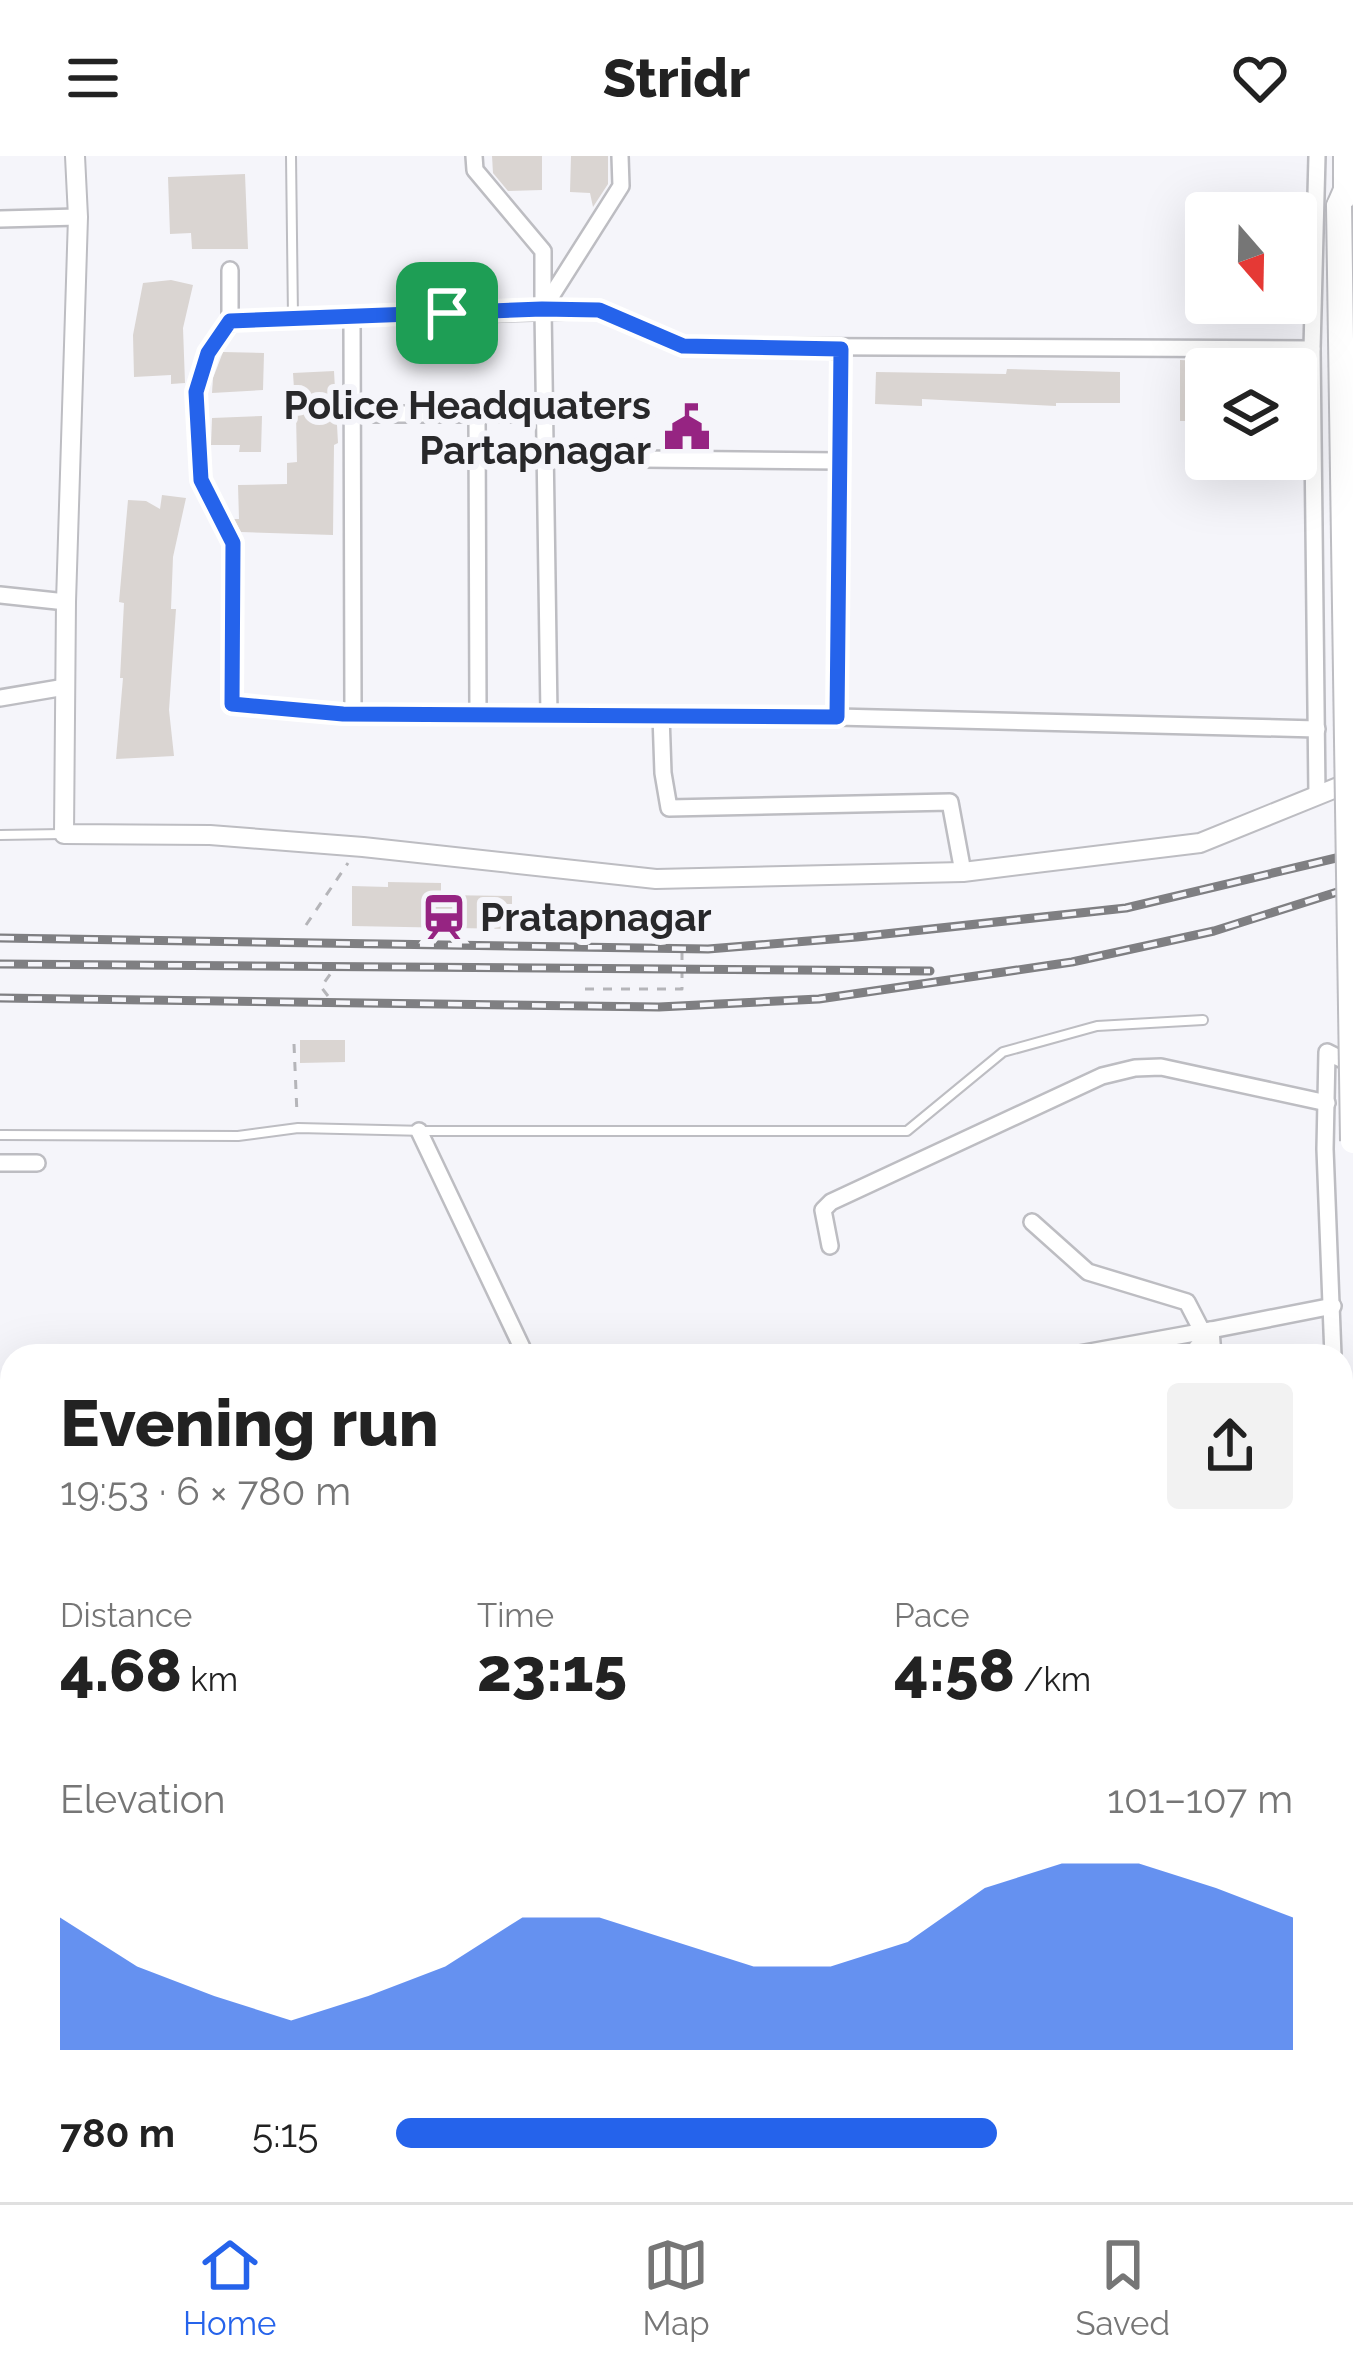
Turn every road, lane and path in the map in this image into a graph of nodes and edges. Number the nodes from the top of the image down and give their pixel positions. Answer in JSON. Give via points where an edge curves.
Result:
{"nodes":[{"id":1,"x":75,"y":156,"type":"edge"},
{"id":2,"x":291,"y":156,"type":"edge"},
{"id":3,"x":475,"y":156,"type":"edge"},
{"id":4,"x":620,"y":156,"type":"edge"},
{"id":5,"x":1317,"y":156,"type":"edge"},
{"id":6,"x":1332,"y":156,"type":"edge"},
{"id":7,"x":1346,"y":156,"type":"edge"},
{"id":8,"x":1339,"y":206,"type":"junction"},
{"id":9,"x":78,"y":217,"type":"junction"},
{"id":10,"x":0,"y":219,"type":"edge"},
{"id":11,"x":230,"y":270,"type":"dead end"},
{"id":12,"x":542,"y":309,"type":"junction"},
{"id":13,"x":352,"y":316,"type":"junction"},
{"id":14,"x":293,"y":318,"type":"junction"},
{"id":15,"x":230,"y":321,"type":"junction"},
{"id":16,"x":1312,"y":348,"type":"edge"},
{"id":17,"x":841,"y":349,"type":"junction"},
{"id":18,"x":1185,"y":349,"type":"edge"},
{"id":19,"x":352,"y":414,"type":"junction"},
{"id":20,"x":544,"y":414,"type":"junction"},
{"id":21,"x":477,"y":415,"type":"junction"},
{"id":22,"x":544,"y":458,"type":"junction"},
{"id":23,"x":840,"y":460,"type":"junction"},
{"id":24,"x":1313,"y":480,"type":"edge"},
{"id":25,"x":0,"y":595,"type":"edge"},
{"id":26,"x":66,"y":602,"type":"junction"},
{"id":27,"x":65,"y":687,"type":"junction"},
{"id":28,"x":0,"y":698,"type":"edge"},
{"id":29,"x":353,"y":713,"type":"junction"},
{"id":30,"x":478,"y":714,"type":"junction"},
{"id":31,"x":549,"y":715,"type":"junction"},
{"id":32,"x":661,"y":716,"type":"junction"},
{"id":33,"x":837,"y":717,"type":"junction"},
{"id":34,"x":1316,"y":730,"type":"junction"},
{"id":35,"x":1353,"y":782,"type":"edge"},
{"id":36,"x":1317,"y":796,"type":"junction"},
{"id":37,"x":0,"y":835,"type":"edge"},
{"id":38,"x":64,"y":835,"type":"junction"},
{"id":39,"x":358,"y":847,"type":"junction"},
{"id":40,"x":963,"y":872,"type":"junction"},
{"id":41,"x":306,"y":925,"type":"dead end"},
{"id":42,"x":682,"y":949,"type":"dead end"},
{"id":43,"x":331,"y":973,"type":"dead end"},
{"id":44,"x":585,"y":988,"type":"dead end"},
{"id":45,"x":328,"y":996,"type":"dead end"},
{"id":46,"x":1203,"y":1020,"type":"dead end"},
{"id":47,"x":294,"y":1044,"type":"dead end"},
{"id":48,"x":1353,"y":1065,"type":"edge"},
{"id":49,"x":1327,"y":1103,"type":"junction"},
{"id":50,"x":298,"y":1128,"type":"junction"},
{"id":51,"x":419,"y":1131,"type":"junction"},
{"id":52,"x":0,"y":1135,"type":"edge"},
{"id":53,"x":1353,"y":1141,"type":"edge"},
{"id":54,"x":0,"y":1162,"type":"edge"},
{"id":55,"x":37,"y":1163,"type":"dead end"},
{"id":56,"x":1031,"y":1222,"type":"dead end"},
{"id":57,"x":830,"y":1246,"type":"dead end"},
{"id":58,"x":1333,"y":1306,"type":"junction"},
{"id":59,"x":1207,"y":1330,"type":"junction"},
{"id":60,"x":520,"y":1344,"type":"edge"},
{"id":61,"x":1132,"y":1344,"type":"edge"},
{"id":62,"x":1198,"y":1344,"type":"edge"},
{"id":63,"x":1211,"y":1344,"type":"edge"},
{"id":64,"x":1333,"y":1344,"type":"edge"}],
"edges":[{"from":1,"to":9,"type":"street"},
{"from":2,"to":14,"type":"lane"},
{"from":3,"to":12,"type":"street","via":[[475,170],[543,251]]},
{"from":4,"to":12,"type":"street","via":[[621,186]]},
{"from":5,"to":16,"type":"street"},
{"from":6,"to":8,"type":"main road"},
{"from":7,"to":8,"type":"main road"},
{"from":8,"to":53,"type":"main road","bridge":true},
{"from":9,"to":10,"type":"street"},
{"from":9,"to":26,"type":"street"},
{"from":11,"to":15,"type":"street"},
{"from":12,"to":13,"type":"street"},
{"from":12,"to":17,"type":"street","via":[[599,310],[683,346]]},
{"from":12,"to":20,"type":"street"},
{"from":13,"to":14,"type":"street"},
{"from":13,"to":19,"type":"street"},
{"from":14,"to":15,"type":"street"},
{"from":15,"to":29,"type":"street","via":[[208,353],[196,392],[201,480],[233,543],[232,704]]},
{"from":17,"to":18,"type":"street"},
{"from":17,"to":23,"type":"street"},
{"from":19,"to":21,"type":"street"},
{"from":19,"to":29,"type":"street"},
{"from":20,"to":21,"type":"street"},
{"from":20,"to":22,"type":"street"},
{"from":21,"to":30,"type":"street"},
{"from":22,"to":23,"type":"street"},
{"from":22,"to":31,"type":"street"},
{"from":23,"to":33,"type":"street"},
{"from":24,"to":34,"type":"street"},
{"from":25,"to":26,"type":"street"},
{"from":26,"to":27,"type":"street"},
{"from":27,"to":28,"type":"street"},
{"from":27,"to":38,"type":"street"},
{"from":29,"to":30,"type":"street"},
{"from":30,"to":31,"type":"street"},
{"from":31,"to":32,"type":"street"},
{"from":32,"to":33,"type":"street"},
{"from":32,"to":40,"type":"street","via":[[669,808],[950,802]]},
{"from":33,"to":34,"type":"street"},
{"from":34,"to":36,"type":"street"},
{"from":35,"to":36,"type":"street"},
{"from":36,"to":40,"type":"street","via":[[1200,843]]},
{"from":37,"to":38,"type":"lane"},
{"from":38,"to":39,"type":"street"},
{"from":39,"to":40,"type":"street","via":[[656,878]]},
{"from":39,"to":41,"type":"path"},
{"from":42,"to":44,"type":"path","via":[[682,988]]},
{"from":43,"to":45,"type":"path","via":[[322,987]]},
{"from":46,"to":51,"type":"lane","via":[[1097,1026],[1004,1052],[907,1131]]},
{"from":47,"to":50,"type":"path"},
{"from":48,"to":49,"type":"street","via":[[1327,1052]]},
{"from":49,"to":57,"type":"street","via":[[1161,1067],[1102,1076],[831,1202],[824,1210]]},
{"from":49,"to":58,"type":"street"},
{"from":50,"to":51,"type":"lane"},
{"from":50,"to":52,"type":"lane","via":[[238,1136]]},
{"from":51,"to":60,"type":"street"},
{"from":54,"to":55,"type":"street"},
{"from":56,"to":59,"type":"street","via":[[1071,1261],[1186,1303]]},
{"from":58,"to":59,"type":"street"},
{"from":58,"to":64,"type":"street"},
{"from":59,"to":61,"type":"street"},
{"from":59,"to":62,"type":"street"},
{"from":59,"to":63,"type":"street"}]}
